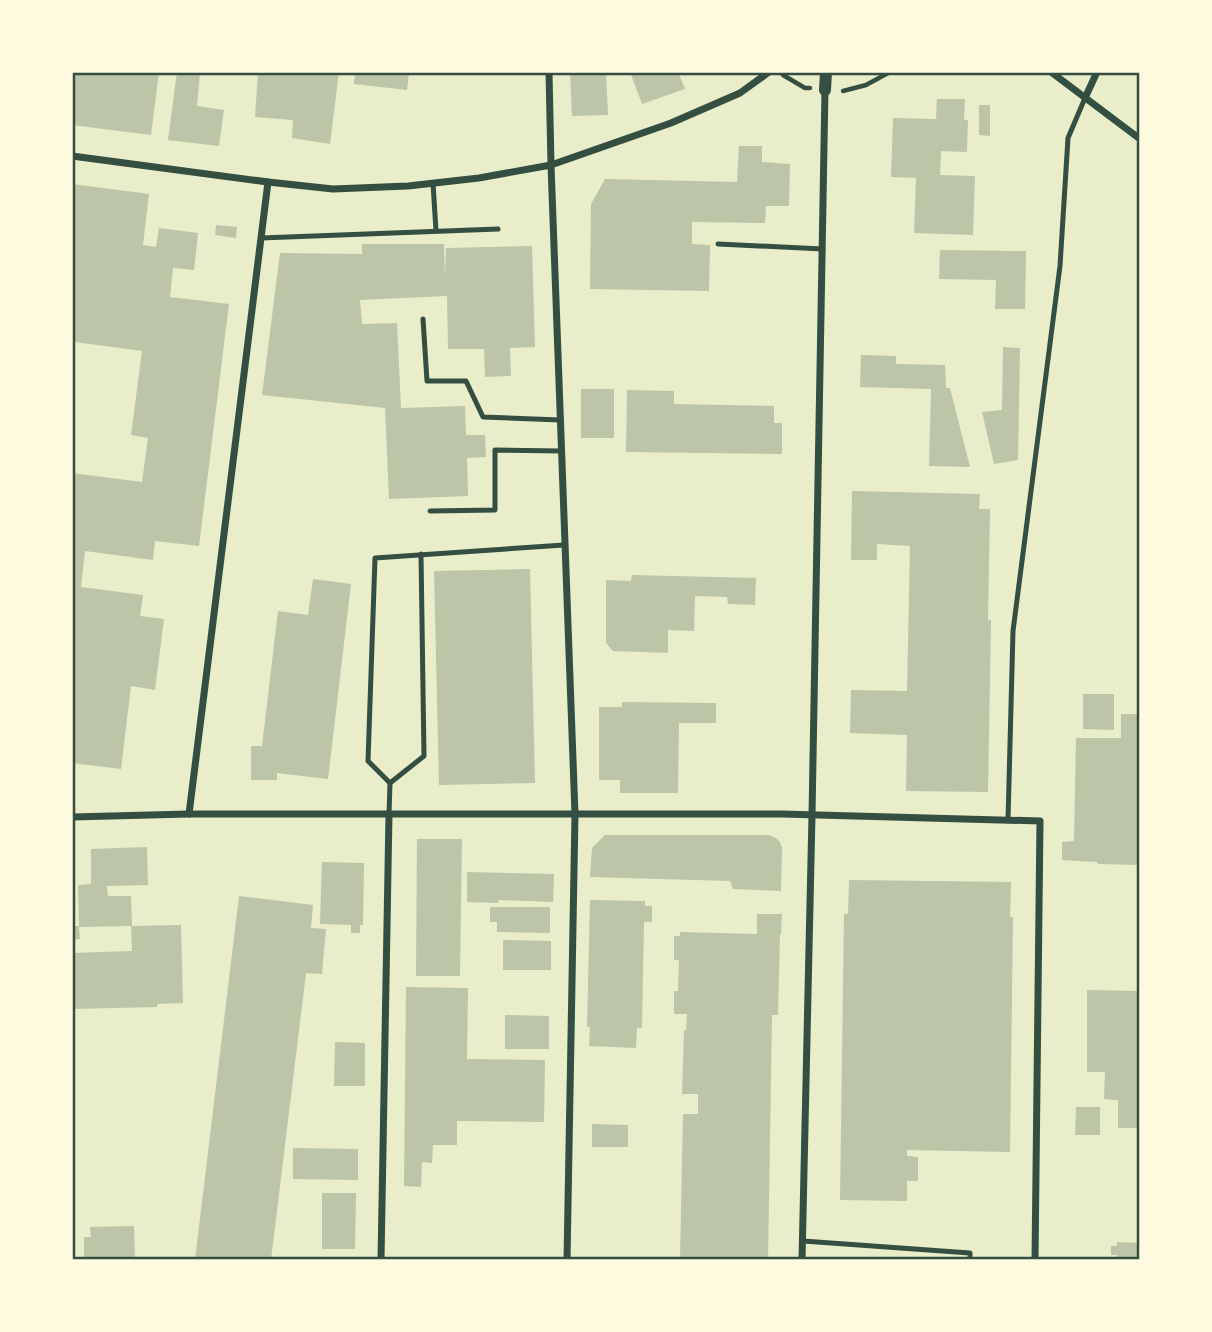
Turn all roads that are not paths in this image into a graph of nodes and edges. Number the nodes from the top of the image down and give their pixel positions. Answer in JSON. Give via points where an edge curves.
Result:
{"nodes":[{"id":1,"x":549,"y":72,"type":"edge"},
{"id":2,"x":769,"y":72,"type":"edge"},
{"id":3,"x":826,"y":72,"type":"edge"},
{"id":4,"x":1051,"y":72,"type":"edge"},
{"id":5,"x":1097,"y":72,"type":"edge"},
{"id":6,"x":825,"y":90,"type":"joint"},
{"id":7,"x":1085,"y":98,"type":"junction"},
{"id":8,"x":1140,"y":139,"type":"edge"},
{"id":9,"x":72,"y":156,"type":"edge"},
{"id":10,"x":551,"y":165,"type":"junction"},
{"id":11,"x":268,"y":182,"type":"junction"},
{"id":12,"x":433,"y":183,"type":"junction"},
{"id":13,"x":498,"y":229,"type":"dead end"},
{"id":14,"x":436,"y":231,"type":"junction"},
{"id":15,"x":261,"y":238,"type":"junction"},
{"id":16,"x":719,"y":244,"type":"dead end"},
{"id":17,"x":822,"y":249,"type":"junction"},
{"id":18,"x":423,"y":319,"type":"dead end"},
{"id":19,"x":560,"y":420,"type":"junction"},
{"id":20,"x":561,"y":451,"type":"junction"},
{"id":21,"x":430,"y":511,"type":"dead end"},
{"id":22,"x":564,"y":545,"type":"junction"},
{"id":23,"x":421,"y":554,"type":"junction"},
{"id":24,"x":390,"y":783,"type":"junction"},
{"id":25,"x":189,"y":814,"type":"junction"},
{"id":26,"x":389,"y":814,"type":"junction"},
{"id":27,"x":575,"y":814,"type":"junction"},
{"id":28,"x":812,"y":815,"type":"junction"},
{"id":29,"x":72,"y":817,"type":"edge"},
{"id":30,"x":1008,"y":820,"type":"junction"},
{"id":31,"x":803,"y":1241,"type":"junction"},
{"id":32,"x":381,"y":1260,"type":"edge"},
{"id":33,"x":567,"y":1260,"type":"edge"},
{"id":34,"x":802,"y":1260,"type":"edge"},
{"id":35,"x":970,"y":1260,"type":"edge"},
{"id":36,"x":1035,"y":1260,"type":"edge"}],
"edges":[{"from":1,"to":10,"type":"street"},
{"from":2,"to":10,"type":"street","via":[[740,93],[671,123]]},
{"from":3,"to":6,"type":"street"},
{"from":4,"to":7,"type":"street"},
{"from":5,"to":7,"type":"street"},
{"from":6,"to":17,"type":"street"},
{"from":7,"to":8,"type":"street"},
{"from":7,"to":30,"type":"lane","via":[[1068,138],[1060,266],[1013,631]]},
{"from":9,"to":11,"type":"street"},
{"from":10,"to":12,"type":"street"},
{"from":10,"to":19,"type":"street"},
{"from":11,"to":12,"type":"street","via":[[333,189]]},
{"from":11,"to":15,"type":"street"},
{"from":12,"to":14,"type":"lane"},
{"from":13,"to":14,"type":"lane"},
{"from":14,"to":15,"type":"lane"},
{"from":15,"to":25,"type":"street"},
{"from":16,"to":17,"type":"lane"},
{"from":17,"to":28,"type":"street"},
{"from":18,"to":19,"type":"lane","via":[[427,381],[466,381],[483,416]]},
{"from":19,"to":20,"type":"street"},
{"from":20,"to":21,"type":"lane","via":[[495,450],[495,510]]},
{"from":20,"to":22,"type":"street"},
{"from":22,"to":23,"type":"lane"},
{"from":22,"to":27,"type":"street"},
{"from":23,"to":24,"type":"lane","via":[[424,756]]},
{"from":23,"to":24,"type":"lane","via":[[375,558],[368,761]]},
{"from":24,"to":26,"type":"lane"},
{"from":25,"to":26,"type":"street"},
{"from":25,"to":29,"type":"street"},
{"from":26,"to":27,"type":"street"},
{"from":26,"to":32,"type":"street"},
{"from":27,"to":28,"type":"street"},
{"from":27,"to":33,"type":"street"},
{"from":28,"to":30,"type":"street"},
{"from":28,"to":31,"type":"street"},
{"from":30,"to":36,"type":"street","via":[[1040,821]]},
{"from":31,"to":34,"type":"street"},
{"from":31,"to":35,"type":"lane","via":[[970,1253]]}]}
